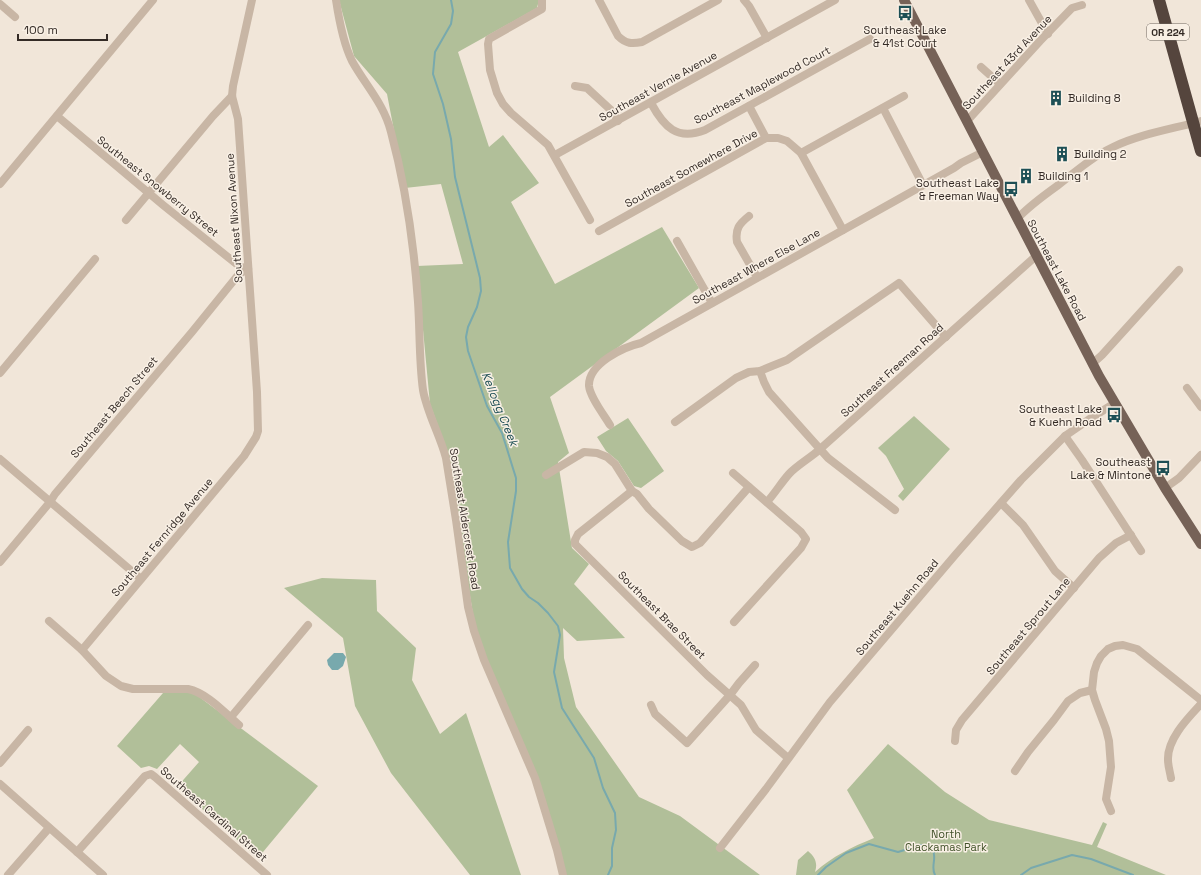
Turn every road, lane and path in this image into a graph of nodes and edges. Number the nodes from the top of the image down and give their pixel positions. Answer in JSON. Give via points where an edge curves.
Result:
{"nodes":[{"id":1,"x":153,"y":0,"type":"edge"},
{"id":2,"x":252,"y":0,"type":"edge"},
{"id":3,"x":336,"y":0,"type":"edge"},
{"id":4,"x":542,"y":0,"type":"edge"},
{"id":5,"x":599,"y":0,"type":"edge"},
{"id":6,"x":718,"y":0,"type":"edge"},
{"id":7,"x":744,"y":0,"type":"edge"},
{"id":8,"x":836,"y":0,"type":"edge"},
{"id":9,"x":1030,"y":0,"type":"edge"},
{"id":10,"x":1159,"y":0,"type":"edge"},
{"id":11,"x":908,"y":1,"type":"edge"},
{"id":12,"x":825,"y":2,"type":"edge"},
{"id":13,"x":0,"y":4,"type":"edge"},
{"id":14,"x":1082,"y":5,"type":"dead end"},
{"id":15,"x":15,"y":17,"type":"dead end"},
{"id":16,"x":1048,"y":34,"type":"junction"},
{"id":17,"x":767,"y":38,"type":"junction"},
{"id":18,"x":870,"y":39,"type":"dead end"},
{"id":19,"x":981,"y":68,"type":"dead end"},
{"id":20,"x":1000,"y":84,"type":"junction"},
{"id":21,"x":575,"y":86,"type":"dead end"},
{"id":22,"x":232,"y":96,"type":"junction"},
{"id":23,"x":904,"y":96,"type":"dead end"},
{"id":24,"x":651,"y":103,"type":"junction"},
{"id":25,"x":749,"y":106,"type":"junction"},
{"id":26,"x":883,"y":108,"type":"junction"},
{"id":27,"x":57,"y":116,"type":"junction"},
{"id":28,"x":618,"y":121,"type":"junction"},
{"id":29,"x":967,"y":121,"type":"junction"},
{"id":30,"x":1197,"y":122,"type":"edge"},
{"id":31,"x":766,"y":138,"type":"junction"},
{"id":32,"x":1201,"y":151,"type":"edge"},
{"id":33,"x":983,"y":152,"type":"junction"},
{"id":34,"x":801,"y":153,"type":"junction"},
{"id":35,"x":555,"y":155,"type":"junction"},
{"id":36,"x":0,"y":184,"type":"edge"},
{"id":37,"x":923,"y":185,"type":"junction"},
{"id":38,"x":149,"y":193,"type":"junction"},
{"id":39,"x":749,"y":216,"type":"dead end"},
{"id":40,"x":1018,"y":219,"type":"junction"},
{"id":41,"x":126,"y":220,"type":"dead end"},
{"id":42,"x":590,"y":220,"type":"dead end"},
{"id":43,"x":843,"y":230,"type":"junction"},
{"id":44,"x":599,"y":231,"type":"dead end"},
{"id":45,"x":677,"y":241,"type":"dead end"},
{"id":46,"x":1036,"y":256,"type":"junction"},
{"id":47,"x":95,"y":259,"type":"dead end"},
{"id":48,"x":248,"y":268,"type":"junction"},
{"id":49,"x":1179,"y":270,"type":"dead end"},
{"id":50,"x":757,"y":277,"type":"junction"},
{"id":51,"x":712,"y":303,"type":"junction"},
{"id":52,"x":946,"y":337,"type":"junction"},
{"id":53,"x":1092,"y":364,"type":"junction"},
{"id":54,"x":760,"y":371,"type":"junction"},
{"id":55,"x":0,"y":373,"type":"edge"},
{"id":56,"x":1187,"y":388,"type":"dead end"},
{"id":57,"x":1115,"y":403,"type":"junction"},
{"id":58,"x":1201,"y":407,"type":"edge"},
{"id":59,"x":675,"y":422,"type":"dead end"},
{"id":60,"x":610,"y":425,"type":"dead end"},
{"id":61,"x":1065,"y":436,"type":"junction"},
{"id":62,"x":256,"y":437,"type":"joint"},
{"id":63,"x":819,"y":450,"type":"junction"},
{"id":64,"x":1201,"y":455,"type":"edge"},
{"id":65,"x":0,"y":459,"type":"edge"},
{"id":66,"x":733,"y":472,"type":"dead end"},
{"id":67,"x":546,"y":475,"type":"dead end"},
{"id":68,"x":749,"y":486,"type":"junction"},
{"id":69,"x":1165,"y":488,"type":"junction"},
{"id":70,"x":632,"y":491,"type":"junction"},
{"id":71,"x":50,"y":502,"type":"junction"},
{"id":72,"x":767,"y":502,"type":"junction"},
{"id":73,"x":1001,"y":503,"type":"junction"},
{"id":74,"x":895,"y":510,"type":"dead end"},
{"id":75,"x":1131,"y":535,"type":"junction"},
{"id":76,"x":1201,"y":544,"type":"edge"},
{"id":77,"x":1142,"y":551,"type":"dead end"},
{"id":78,"x":0,"y":562,"type":"edge"},
{"id":79,"x":141,"y":579,"type":"junction"},
{"id":80,"x":1074,"y":588,"type":"junction"},
{"id":81,"x":49,"y":621,"type":"dead end"},
{"id":82,"x":734,"y":622,"type":"dead end"},
{"id":83,"x":308,"y":625,"type":"dead end"},
{"id":84,"x":82,"y":650,"type":"junction"},
{"id":85,"x":754,"y":665,"type":"dead end"},
{"id":86,"x":1092,"y":690,"type":"junction"},
{"id":87,"x":730,"y":696,"type":"junction"},
{"id":88,"x":1201,"y":700,"type":"edge"},
{"id":89,"x":651,"y":704,"type":"dead end"},
{"id":90,"x":1201,"y":704,"type":"edge"},
{"id":91,"x":231,"y":717,"type":"junction"},
{"id":92,"x":240,"y":725,"type":"dead end"},
{"id":93,"x":28,"y":730,"type":"dead end"},
{"id":94,"x":955,"y":741,"type":"dead end"},
{"id":95,"x":788,"y":758,"type":"junction"},
{"id":96,"x":0,"y":762,"type":"edge"},
{"id":97,"x":1015,"y":771,"type":"dead end"},
{"id":98,"x":1171,"y":778,"type":"dead end"},
{"id":99,"x":0,"y":784,"type":"edge"},
{"id":100,"x":1111,"y":811,"type":"dead end"},
{"id":101,"x":49,"y":828,"type":"junction"},
{"id":102,"x":720,"y":848,"type":"dead end"},
{"id":103,"x":77,"y":852,"type":"junction"},
{"id":104,"x":8,"y":875,"type":"edge"},
{"id":105,"x":103,"y":875,"type":"edge"},
{"id":106,"x":267,"y":875,"type":"edge"},
{"id":107,"x":563,"y":875,"type":"edge"}],
"edges":[{"from":1,"to":27,"type":"street"},
{"from":2,"to":22,"type":"street","name":"Southeast Nixon Avenue"},
{"from":3,"to":107,"type":"street","name":"Southeast Aldercrest Road","via":[[343,36],[350,55],[381,105],[391,132],[412,236],[423,390],[446,458],[470,617],[484,660],[534,778]]},
{"from":4,"to":35,"type":"street","via":[[542,9],[489,39],[490,70],[503,104],[541,138]]},
{"from":5,"to":6,"type":"street","via":[[618,36],[629,44],[642,42]]},
{"from":7,"to":17,"type":"street"},
{"from":8,"to":12,"type":"street","name":"Southeast Vernie Avenue"},
{"from":9,"to":16,"type":"street"},
{"from":10,"to":30,"type":"highway","number":"OR 224"},
{"from":11,"to":29,"type":"main road","name":"Southeast Lake Road"},
{"from":12,"to":17,"type":"street","name":"Southeast Vernie Avenue"},
{"from":13,"to":15,"type":"street"},
{"from":14,"to":16,"type":"street","name":"Southeast 43rd Avenue","via":[[1072,8]]},
{"from":16,"to":20,"type":"street","name":"Southeast 43rd Avenue"},
{"from":17,"to":24,"type":"street","name":"Southeast Vernie Avenue"},
{"from":18,"to":25,"type":"street","name":"Southeast Maplewood Court"},
{"from":19,"to":20,"type":"street"},
{"from":20,"to":29,"type":"street","name":"Southeast 43rd Avenue"},
{"from":21,"to":28,"type":"street","via":[[587,88],[613,112]]},
{"from":22,"to":38,"type":"street"},
{"from":22,"to":48,"type":"street","name":"Southeast Nixon Avenue","via":[[238,119]]},
{"from":23,"to":26,"type":"street"},
{"from":24,"to":25,"type":"street","name":"Southeast Maplewood Court","via":[[660,119],[681,134],[705,130]]},
{"from":24,"to":28,"type":"street","name":"Southeast Vernie Avenue"},
{"from":25,"to":31,"type":"street"},
{"from":26,"to":34,"type":"street"},
{"from":26,"to":37,"type":"street"},
{"from":27,"to":36,"type":"street"},
{"from":27,"to":38,"type":"street","name":"Southeast Snowberry Street"},
{"from":28,"to":35,"type":"street","name":"Southeast Vernie Avenue"},
{"from":29,"to":33,"type":"main road","name":"Southeast Lake Road"},
{"from":30,"to":32,"type":"highway","number":"OR 224"},
{"from":30,"to":40,"type":"street","via":[[1128,141],[1106,150],[1092,158]]},
{"from":31,"to":34,"type":"street","name":"Southeast Somewhere Drive","via":[[787,141]]},
{"from":31,"to":44,"type":"street","name":"Southeast Somewhere Drive"},
{"from":33,"to":37,"type":"street","name":"Southeast Where Else Lane"},
{"from":33,"to":40,"type":"main road","name":"Southeast Lake Road"},
{"from":34,"to":43,"type":"street","name":"Southeast Somewhere Drive"},
{"from":35,"to":42,"type":"street"},
{"from":37,"to":43,"type":"street","name":"Southeast Where Else Lane"},
{"from":38,"to":41,"type":"street"},
{"from":38,"to":48,"type":"street","name":"Southeast Snowberry Street","via":[[239,266]]},
{"from":39,"to":50,"type":"street","via":[[739,225],[736,236]]},
{"from":40,"to":46,"type":"main road","name":"Southeast Lake Road"},
{"from":43,"to":50,"type":"street","name":"Southeast Where Else Lane"},
{"from":45,"to":51,"type":"street"},
{"from":46,"to":52,"type":"street","name":"Southeast Freeman Road"},
{"from":46,"to":53,"type":"main road","name":"Southeast Lake Road"},
{"from":47,"to":55,"type":"street"},
{"from":48,"to":62,"type":"street","name":"Southeast Nixon Avenue","via":[[257,392]]},
{"from":48,"to":71,"type":"street","name":"Southeast Beech Street","via":[[239,274]]},
{"from":49,"to":53,"type":"street"},
{"from":50,"to":51,"type":"street","name":"Southeast Where Else Lane"},
{"from":51,"to":60,"type":"street","name":"Southeast Where Else Lane","via":[[641,343],[606,359],[592,373],[589,387],[591,395]]},
{"from":52,"to":54,"type":"street","via":[[899,284],[787,360]]},
{"from":52,"to":63,"type":"street","name":"Southeast Freeman Road"},
{"from":53,"to":57,"type":"main road","name":"Southeast Lake Road"},
{"from":54,"to":59,"type":"street","via":[[749,372],[736,378]]},
{"from":54,"to":63,"type":"street","via":[[769,392]]},
{"from":56,"to":58,"type":"street"},
{"from":57,"to":61,"type":"street","name":"Southeast Kuehn Road"},
{"from":57,"to":69,"type":"main road","name":"Southeast Lake Road"},
{"from":61,"to":73,"type":"street","name":"Southeast Kuehn Road"},
{"from":61,"to":75,"type":"street"},
{"from":62,"to":79,"type":"street","name":"Southeast Fernridge Avenue","via":[[244,456]]},
{"from":63,"to":72,"type":"street","name":"Southeast Freeman Road","via":[[789,474]]},
{"from":63,"to":74,"type":"street","via":[[836,466]]},
{"from":64,"to":69,"type":"street","via":[[1179,478]]},
{"from":65,"to":71,"type":"street"},
{"from":66,"to":68,"type":"street"},
{"from":67,"to":70,"type":"street","via":[[584,452],[597,453],[615,464]]},
{"from":68,"to":70,"type":"street","via":[[700,543],[692,548]]},
{"from":68,"to":72,"type":"street"},
{"from":69,"to":76,"type":"main road","name":"Southeast Lake Road"},
{"from":70,"to":87,"type":"street","name":"Southeast Brae Street","via":[[578,534],[575,544]]},
{"from":71,"to":78,"type":"street","name":"Southeast Beech Street"},
{"from":71,"to":79,"type":"street"},
{"from":72,"to":82,"type":"street","via":[[806,539],[801,548]]},
{"from":73,"to":80,"type":"street","via":[[1024,525],[1055,571]]},
{"from":73,"to":95,"type":"street","name":"Southeast Kuehn Road","via":[[830,702]]},
{"from":75,"to":77,"type":"street"},
{"from":75,"to":80,"type":"street","name":"Southeast Sprout Lane","via":[[1109,548]]},
{"from":79,"to":84,"type":"street","name":"Southeast Fernridge Avenue"},
{"from":80,"to":94,"type":"street","name":"Southeast Sprout Lane","via":[[962,720],[956,730]]},
{"from":81,"to":84,"type":"street"},
{"from":83,"to":91,"type":"street"},
{"from":84,"to":91,"type":"street","via":[[106,676],[121,686],[133,689],[194,690]]},
{"from":85,"to":87,"type":"street"},
{"from":86,"to":88,"type":"street","via":[[1094,672],[1101,656],[1108,649],[1123,645],[1141,652]]},
{"from":86,"to":97,"type":"street","via":[[1080,693],[1068,701]]},
{"from":86,"to":100,"type":"street","via":[[1109,740],[1111,766],[1106,799]]},
{"from":87,"to":89,"type":"street","via":[[687,743],[655,714]]},
{"from":87,"to":95,"type":"street","name":"Southeast Brae Street","via":[[744,708],[756,730]]},
{"from":90,"to":98,"type":"street","via":[[1177,732],[1171,745],[1167,758]]},
{"from":91,"to":92,"type":"street"},
{"from":93,"to":96,"type":"street"},
{"from":95,"to":102,"type":"street","name":"Southeast Kuehn Road"},
{"from":99,"to":101,"type":"street"},
{"from":101,"to":103,"type":"street"},
{"from":101,"to":104,"type":"street"},
{"from":103,"to":105,"type":"street"},
{"from":103,"to":106,"type":"street","name":"Southeast Cardinal Street","via":[[145,776],[151,774]]}]}
